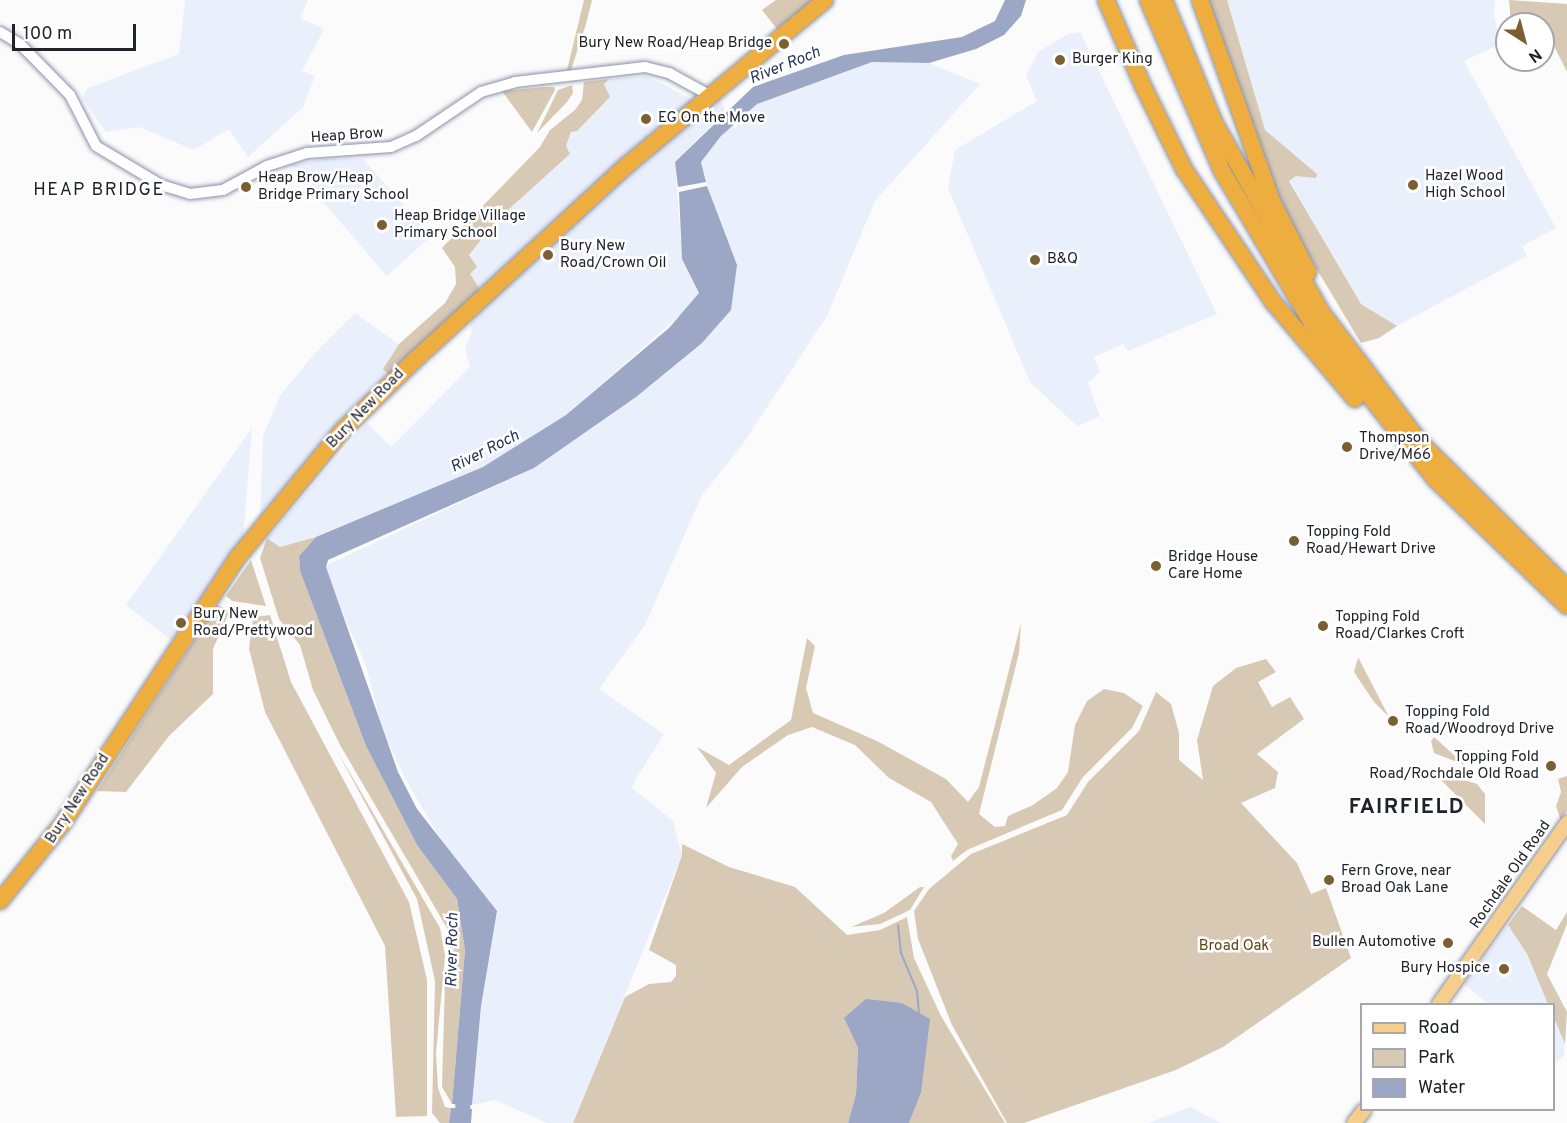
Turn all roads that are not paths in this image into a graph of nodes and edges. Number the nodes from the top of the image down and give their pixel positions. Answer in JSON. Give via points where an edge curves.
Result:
{"nodes":[{"id":1,"x":825,"y":0,"type":"edge"},
{"id":2,"x":1106,"y":0,"type":"edge"},
{"id":3,"x":1148,"y":0,"type":"edge"},
{"id":4,"x":1164,"y":0,"type":"edge"},
{"id":5,"x":1200,"y":0,"type":"edge"},
{"id":6,"x":0,"y":32,"type":"edge"},
{"id":7,"x":709,"y":95,"type":"junction"},
{"id":8,"x":1362,"y":364,"type":"junction"},
{"id":9,"x":1435,"y":479,"type":"junction"},
{"id":10,"x":1567,"y":588,"type":"edge"},
{"id":11,"x":1567,"y":606,"type":"edge"},
{"id":12,"x":1567,"y":823,"type":"edge"},
{"id":13,"x":0,"y":901,"type":"edge"},
{"id":14,"x":1440,"y":1003,"type":"edge"},
{"id":15,"x":1363,"y":1111,"type":"edge"},
{"id":16,"x":1354,"y":1123,"type":"edge"}],
"edges":[{"from":1,"to":7,"type":"highway","name":"Bury New Road"},
{"from":2,"to":9,"type":"highway","via":[[1184,169],[1242,259],[1316,353],[1399,447]]},
{"from":3,"to":9,"type":"highway","via":[[1222,171],[1260,240],[1335,355]]},
{"from":4,"to":8,"type":"highway","via":[[1214,122],[1251,194],[1322,313]]},
{"from":5,"to":8,"type":"highway","via":[[1272,201],[1315,287]]},
{"from":6,"to":7,"type":"street","name":"Heap Brow","via":[[29,52],[70,95],[92,143],[161,185],[200,195],[223,190],[267,166],[306,153],[391,147],[416,136],[481,92],[515,81],[645,68],[669,73]]},
{"from":7,"to":13,"type":"highway","name":"Bury New Road","via":[[415,360],[342,431],[240,554],[58,830]]},
{"from":8,"to":10,"type":"highway","via":[[1420,442]]},
{"from":9,"to":11,"type":"highway"},
{"from":12,"to":14,"type":"main road","name":"Rochdale Old Road"},
{"from":15,"to":16,"type":"main road"}]}
